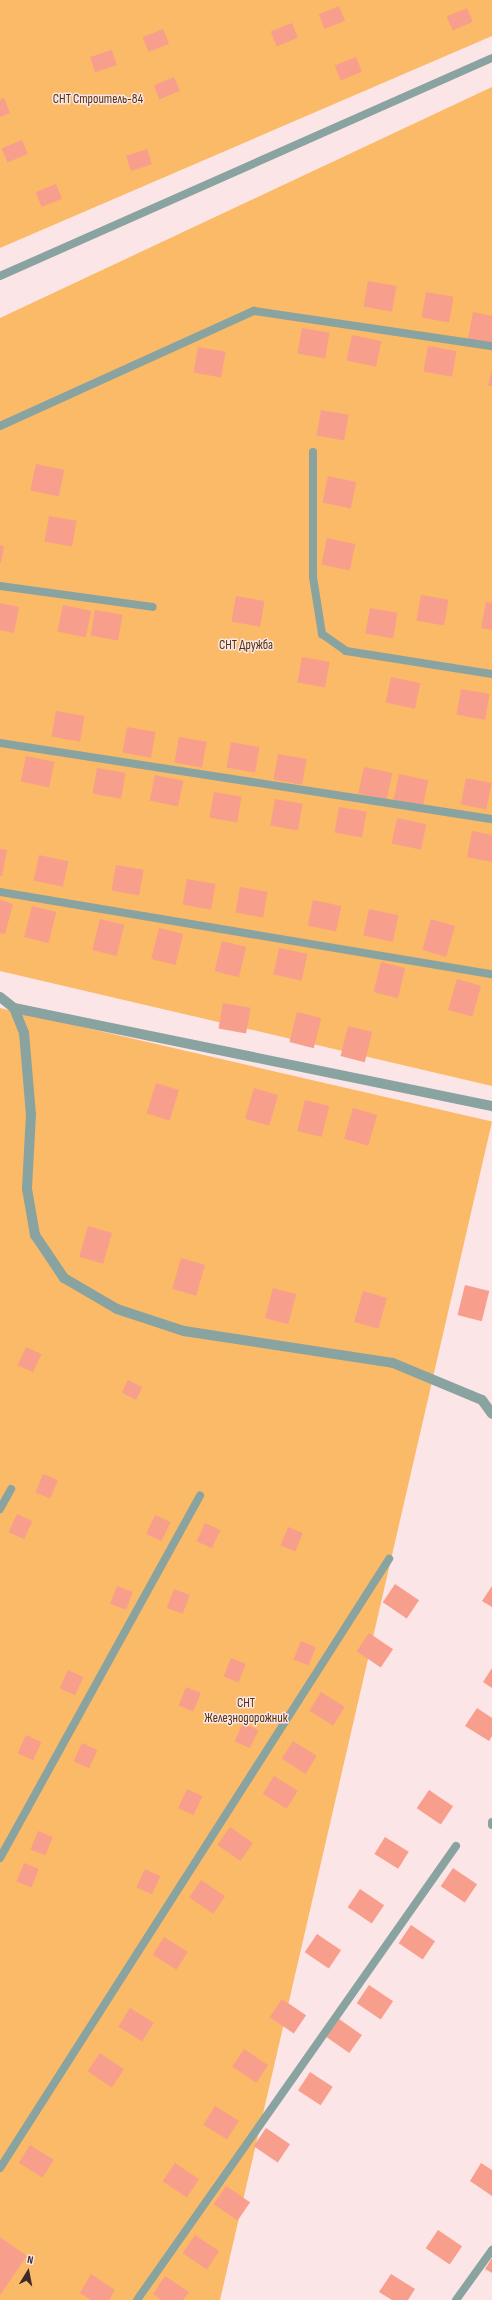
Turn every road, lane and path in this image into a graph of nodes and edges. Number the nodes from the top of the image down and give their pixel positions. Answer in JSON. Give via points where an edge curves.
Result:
{"nodes":[{"id":1,"x":492,"y":58,"type":"edge"},
{"id":2,"x":0,"y":276,"type":"edge"},
{"id":3,"x":492,"y":346,"type":"edge"},
{"id":4,"x":0,"y":426,"type":"edge"},
{"id":5,"x":313,"y":452,"type":"dead end"},
{"id":6,"x":0,"y":586,"type":"edge"},
{"id":7,"x":153,"y":607,"type":"dead end"},
{"id":8,"x":492,"y":674,"type":"edge"},
{"id":9,"x":0,"y":743,"type":"edge"},
{"id":10,"x":492,"y":819,"type":"edge"},
{"id":11,"x":0,"y":892,"type":"edge"},
{"id":12,"x":492,"y":974,"type":"edge"},
{"id":13,"x":0,"y":997,"type":"edge"},
{"id":14,"x":14,"y":1008,"type":"junction"},
{"id":15,"x":492,"y":1106,"type":"edge"},
{"id":16,"x":482,"y":1400,"type":"junction"},
{"id":17,"x":492,"y":1402,"type":"edge"},
{"id":18,"x":492,"y":1414,"type":"edge"},
{"id":19,"x":11,"y":1489,"type":"dead end"},
{"id":20,"x":200,"y":1495,"type":"dead end"},
{"id":21,"x":0,"y":1509,"type":"edge"},
{"id":22,"x":389,"y":1559,"type":"dead end"},
{"id":23,"x":456,"y":1846,"type":"dead end"},
{"id":24,"x":0,"y":1858,"type":"edge"},
{"id":25,"x":0,"y":2168,"type":"edge"},
{"id":26,"x":492,"y":2250,"type":"edge"},
{"id":27,"x":137,"y":2300,"type":"edge"},
{"id":28,"x":456,"y":2300,"type":"edge"}],
"edges":[{"from":1,"to":2,"type":"lane"},
{"from":3,"to":4,"type":"lane","via":[[254,311]]},
{"from":5,"to":8,"type":"lane","via":[[313,578],[322,634],[346,651]]},
{"from":6,"to":7,"type":"lane"},
{"from":9,"to":10,"type":"lane"},
{"from":11,"to":12,"type":"lane"},
{"from":13,"to":14,"type":"street"},
{"from":14,"to":15,"type":"street"},
{"from":14,"to":16,"type":"street","via":[[24,1033],[31,1114],[27,1189],[35,1235],[64,1278],[117,1309],[184,1331],[393,1363]]},
{"from":16,"to":17,"type":"lane"},
{"from":16,"to":18,"type":"street"},
{"from":19,"to":21,"type":"lane"},
{"from":20,"to":24,"type":"lane"},
{"from":22,"to":25,"type":"lane"},
{"from":23,"to":27,"type":"lane"},
{"from":26,"to":28,"type":"lane"}]}
